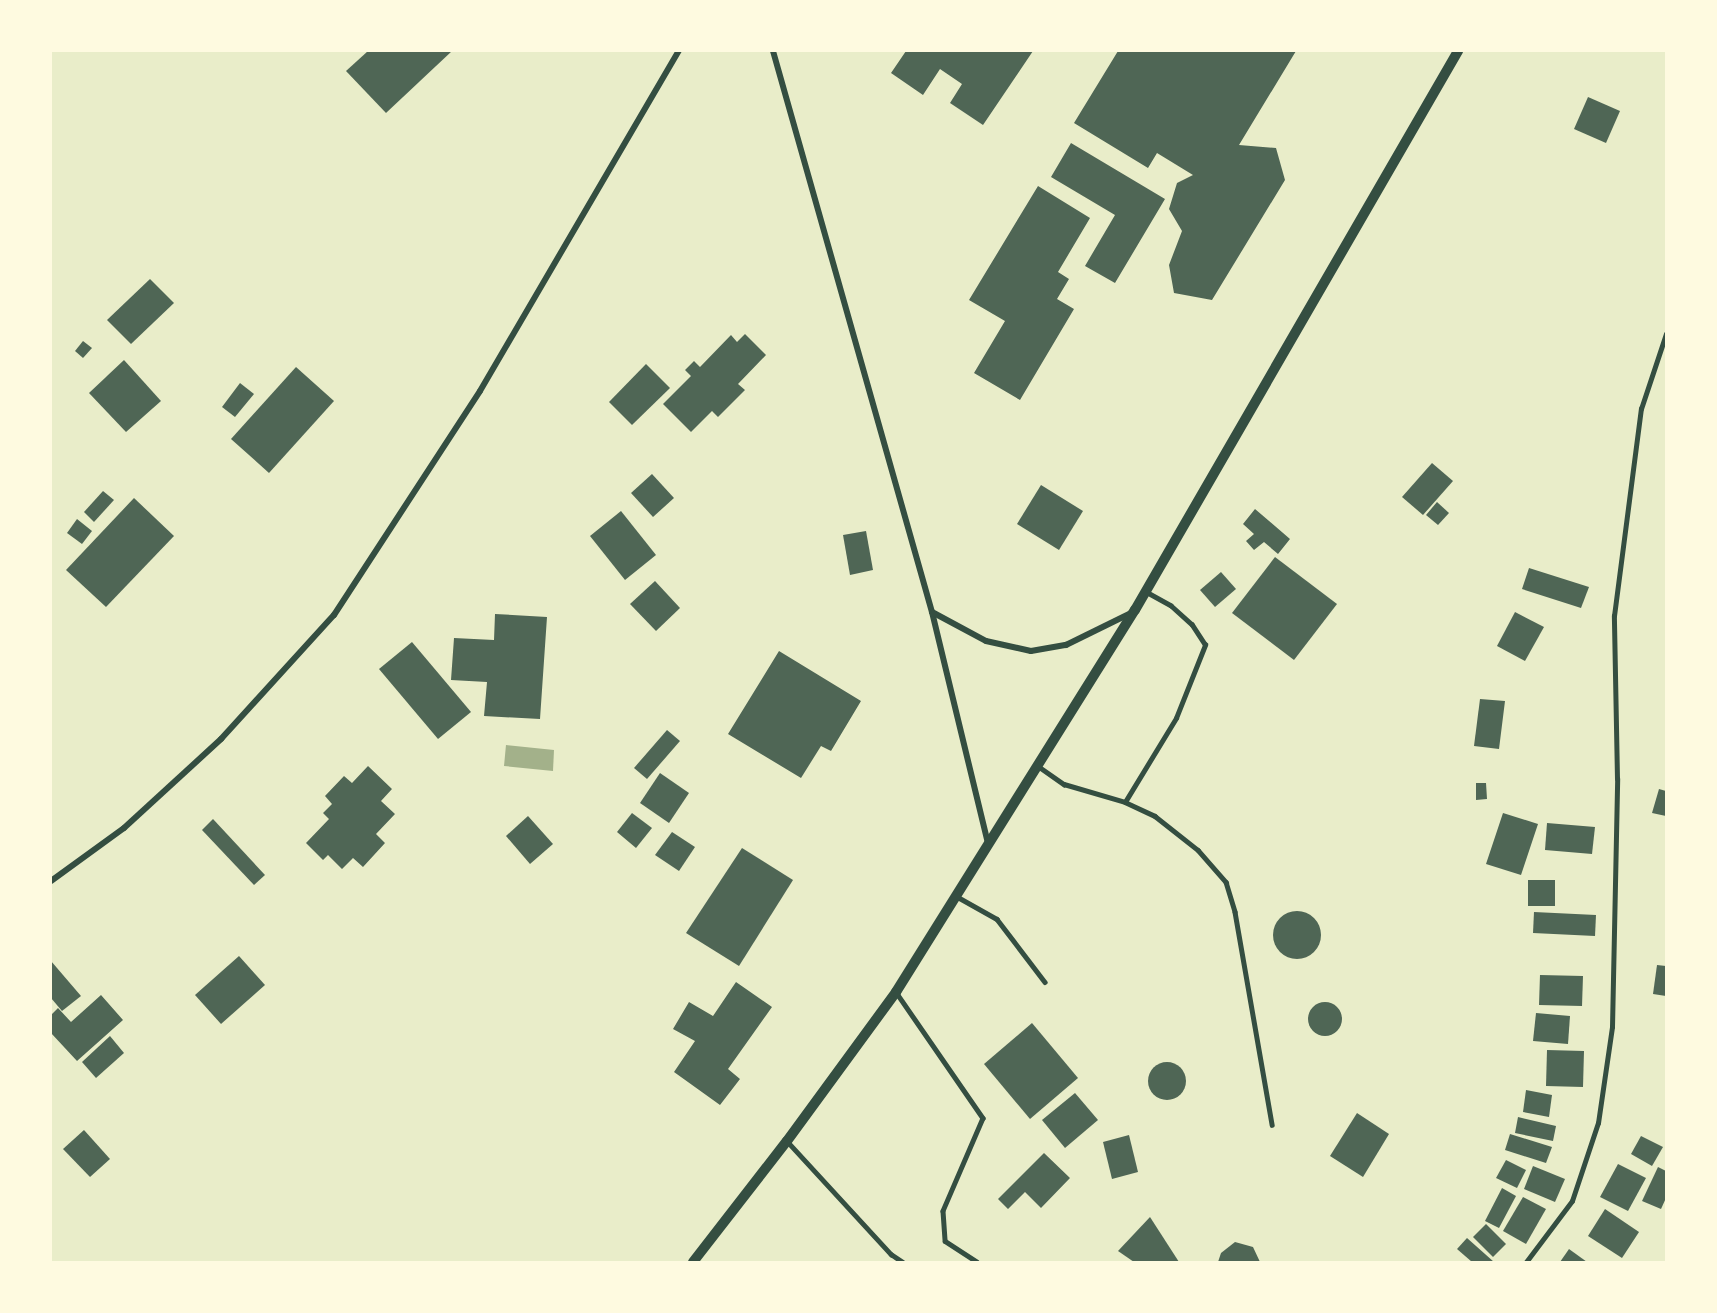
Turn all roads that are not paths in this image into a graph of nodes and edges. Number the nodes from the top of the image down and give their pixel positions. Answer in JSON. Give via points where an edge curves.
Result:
{"nodes":[{"id":1,"x":679,"y":51,"type":"edge"},
{"id":2,"x":773,"y":51,"type":"edge"},
{"id":3,"x":1458,"y":51,"type":"edge"},
{"id":4,"x":1666,"y":334,"type":"edge"},
{"id":5,"x":1146,"y":592,"type":"junction"},
{"id":6,"x":1135,"y":610,"type":"junction"},
{"id":7,"x":932,"y":612,"type":"junction"},
{"id":8,"x":1038,"y":766,"type":"junction"},
{"id":9,"x":1125,"y":802,"type":"junction"},
{"id":10,"x":988,"y":845,"type":"junction"},
{"id":11,"x":51,"y":881,"type":"edge"},
{"id":12,"x":956,"y":896,"type":"junction"},
{"id":13,"x":1045,"y":982,"type":"dead end"},
{"id":14,"x":896,"y":992,"type":"junction"},
{"id":15,"x":1272,"y":1125,"type":"dead end"},
{"id":16,"x":787,"y":1142,"type":"junction"},
{"id":17,"x":693,"y":1262,"type":"edge"},
{"id":18,"x":903,"y":1262,"type":"edge"},
{"id":19,"x":977,"y":1262,"type":"edge"},
{"id":20,"x":1526,"y":1262,"type":"edge"}],
"edges":[{"from":1,"to":11,"type":"street","via":[[480,391],[334,615],[220,739],[124,828]]},
{"from":2,"to":7,"type":"street"},
{"from":3,"to":5,"type":"street"},
{"from":4,"to":20,"type":"lane","via":[[1641,409],[1614,616],[1617,779],[1612,1027],[1598,1123],[1572,1201]]},
{"from":5,"to":6,"type":"street"},
{"from":5,"to":9,"type":"lane","via":[[1171,606],[1192,625],[1204,645],[1176,718]]},
{"from":6,"to":7,"type":"street","via":[[1066,645],[1031,651],[986,641]]},
{"from":6,"to":8,"type":"street"},
{"from":7,"to":10,"type":"street"},
{"from":8,"to":9,"type":"lane","via":[[1064,784]]},
{"from":8,"to":10,"type":"street"},
{"from":9,"to":15,"type":"lane","via":[[1155,816],[1198,850],[1226,882],[1235,912]]},
{"from":10,"to":12,"type":"street"},
{"from":12,"to":13,"type":"lane","via":[[997,919]]},
{"from":12,"to":14,"type":"street"},
{"from":14,"to":16,"type":"street"},
{"from":14,"to":19,"type":"lane","via":[[983,1118],[943,1211],[945,1241]]},
{"from":16,"to":17,"type":"street"},
{"from":16,"to":18,"type":"lane","via":[[891,1254]]}]}
